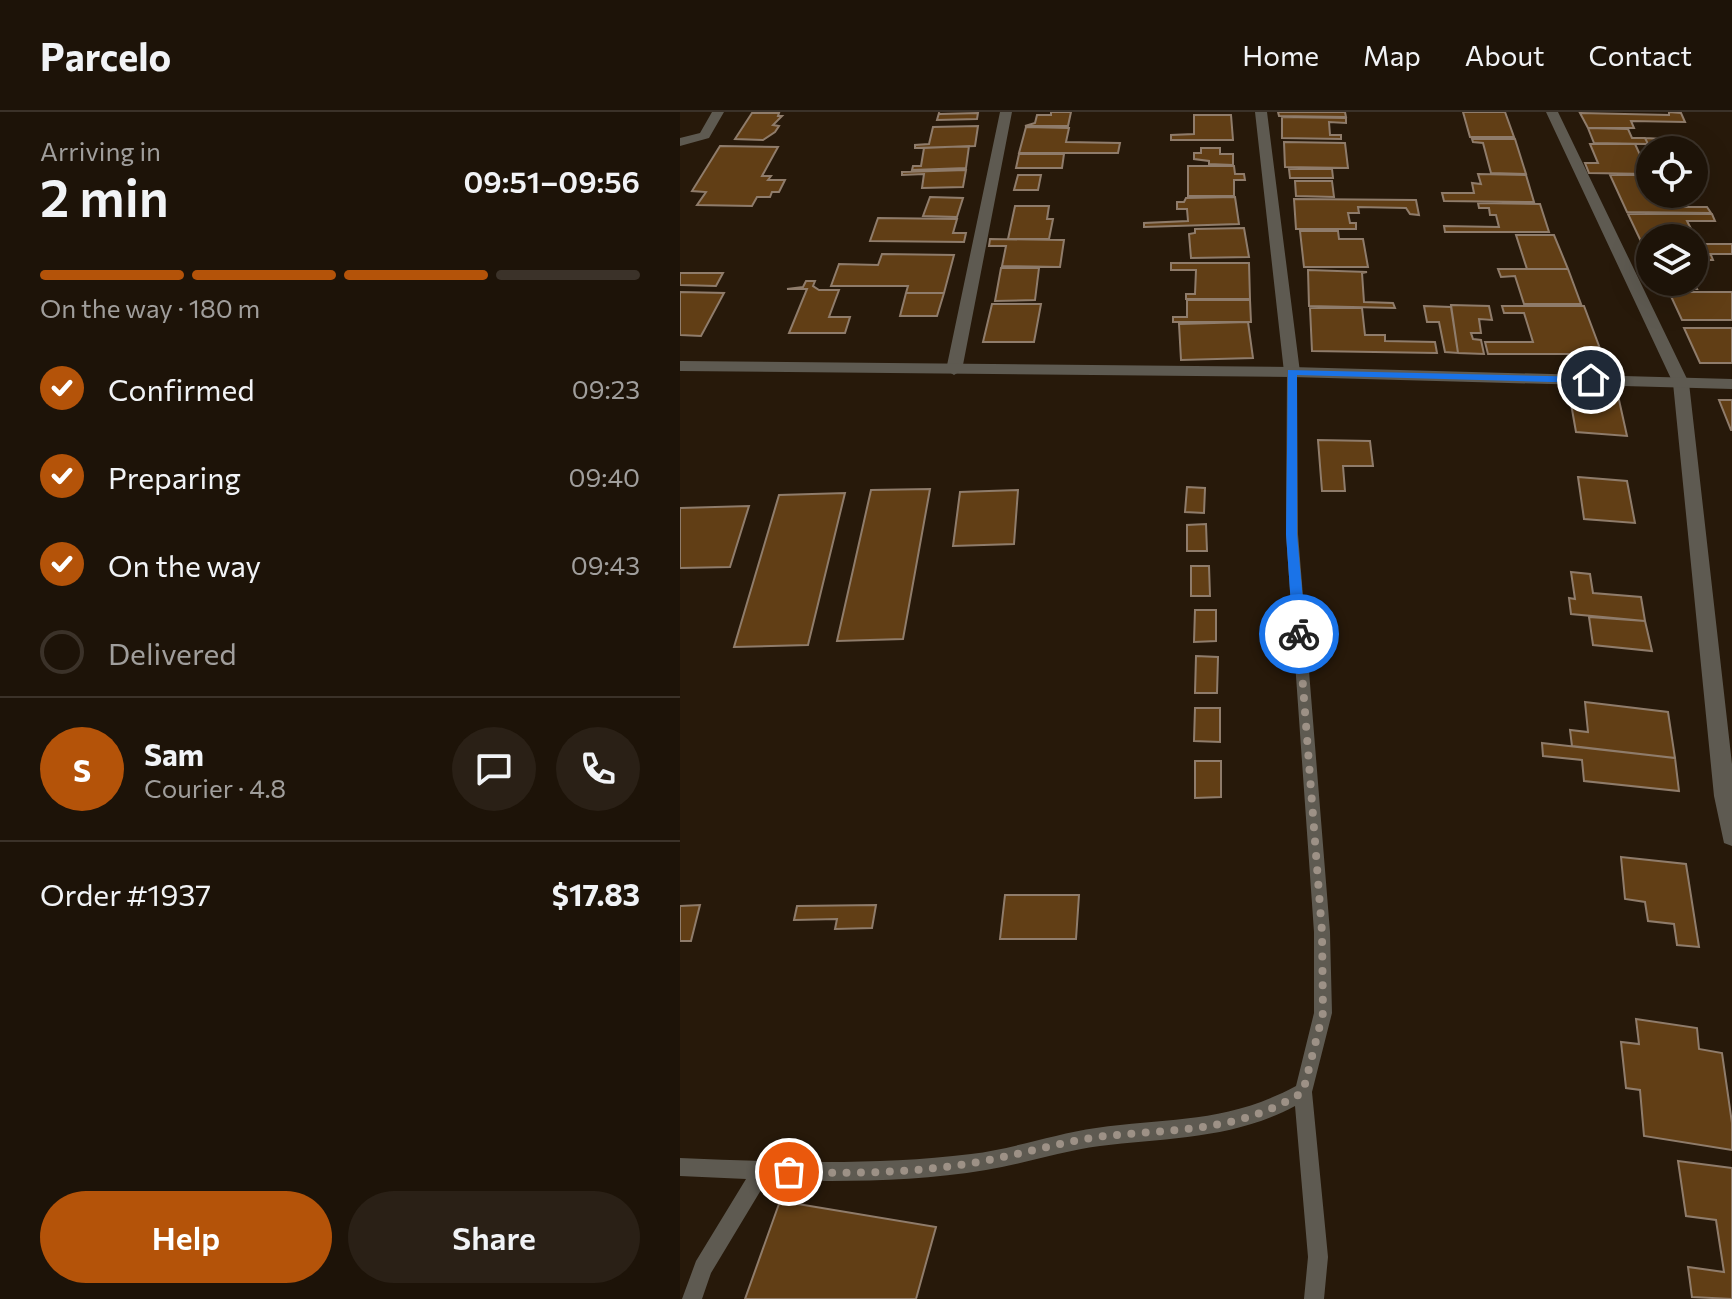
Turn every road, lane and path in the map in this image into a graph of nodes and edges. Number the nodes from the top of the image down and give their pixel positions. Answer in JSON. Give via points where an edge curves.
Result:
{"nodes":[{"id":1,"x":718,"y":112,"type":"edge"},
{"id":2,"x":1006,"y":112,"type":"edge"},
{"id":3,"x":1261,"y":112,"type":"edge"},
{"id":4,"x":1552,"y":112,"type":"edge"},
{"id":5,"x":680,"y":142,"type":"edge"},
{"id":6,"x":680,"y":366,"type":"edge"},
{"id":7,"x":954,"y":370,"type":"junction"},
{"id":8,"x":1292,"y":372,"type":"junction"},
{"id":9,"x":1681,"y":383,"type":"junction"},
{"id":10,"x":1732,"y":384,"type":"edge"},
{"id":11,"x":1728,"y":796,"type":"edge"},
{"id":12,"x":1732,"y":836,"type":"edge"},
{"id":13,"x":1303,"y":1092,"type":"junction"},
{"id":14,"x":680,"y":1167,"type":"edge"},
{"id":15,"x":762,"y":1170,"type":"junction"},
{"id":16,"x":692,"y":1299,"type":"edge"},
{"id":17,"x":1314,"y":1299,"type":"edge"}],
"edges":[{"from":1,"to":5,"type":"street","via":[[705,135]]},
{"from":2,"to":7,"type":"street"},
{"from":3,"to":8,"type":"street"},
{"from":4,"to":9,"type":"street"},
{"from":6,"to":7,"type":"street"},
{"from":7,"to":8,"type":"street"},
{"from":8,"to":9,"type":"street"},
{"from":8,"to":13,"type":"lane","via":[[1292,534],[1322,932],[1323,1013]]},
{"from":9,"to":10,"type":"street"},
{"from":9,"to":11,"type":"street"},
{"from":11,"to":12,"type":"street"},
{"from":13,"to":15,"type":"lane","via":[[1274,1110],[1226,1125],[1095,1138],[974,1163],[841,1174]]},
{"from":13,"to":17,"type":"lane","via":[[1318,1257]]},
{"from":14,"to":15,"type":"lane"},
{"from":15,"to":16,"type":"lane","via":[[703,1268]]}]}
